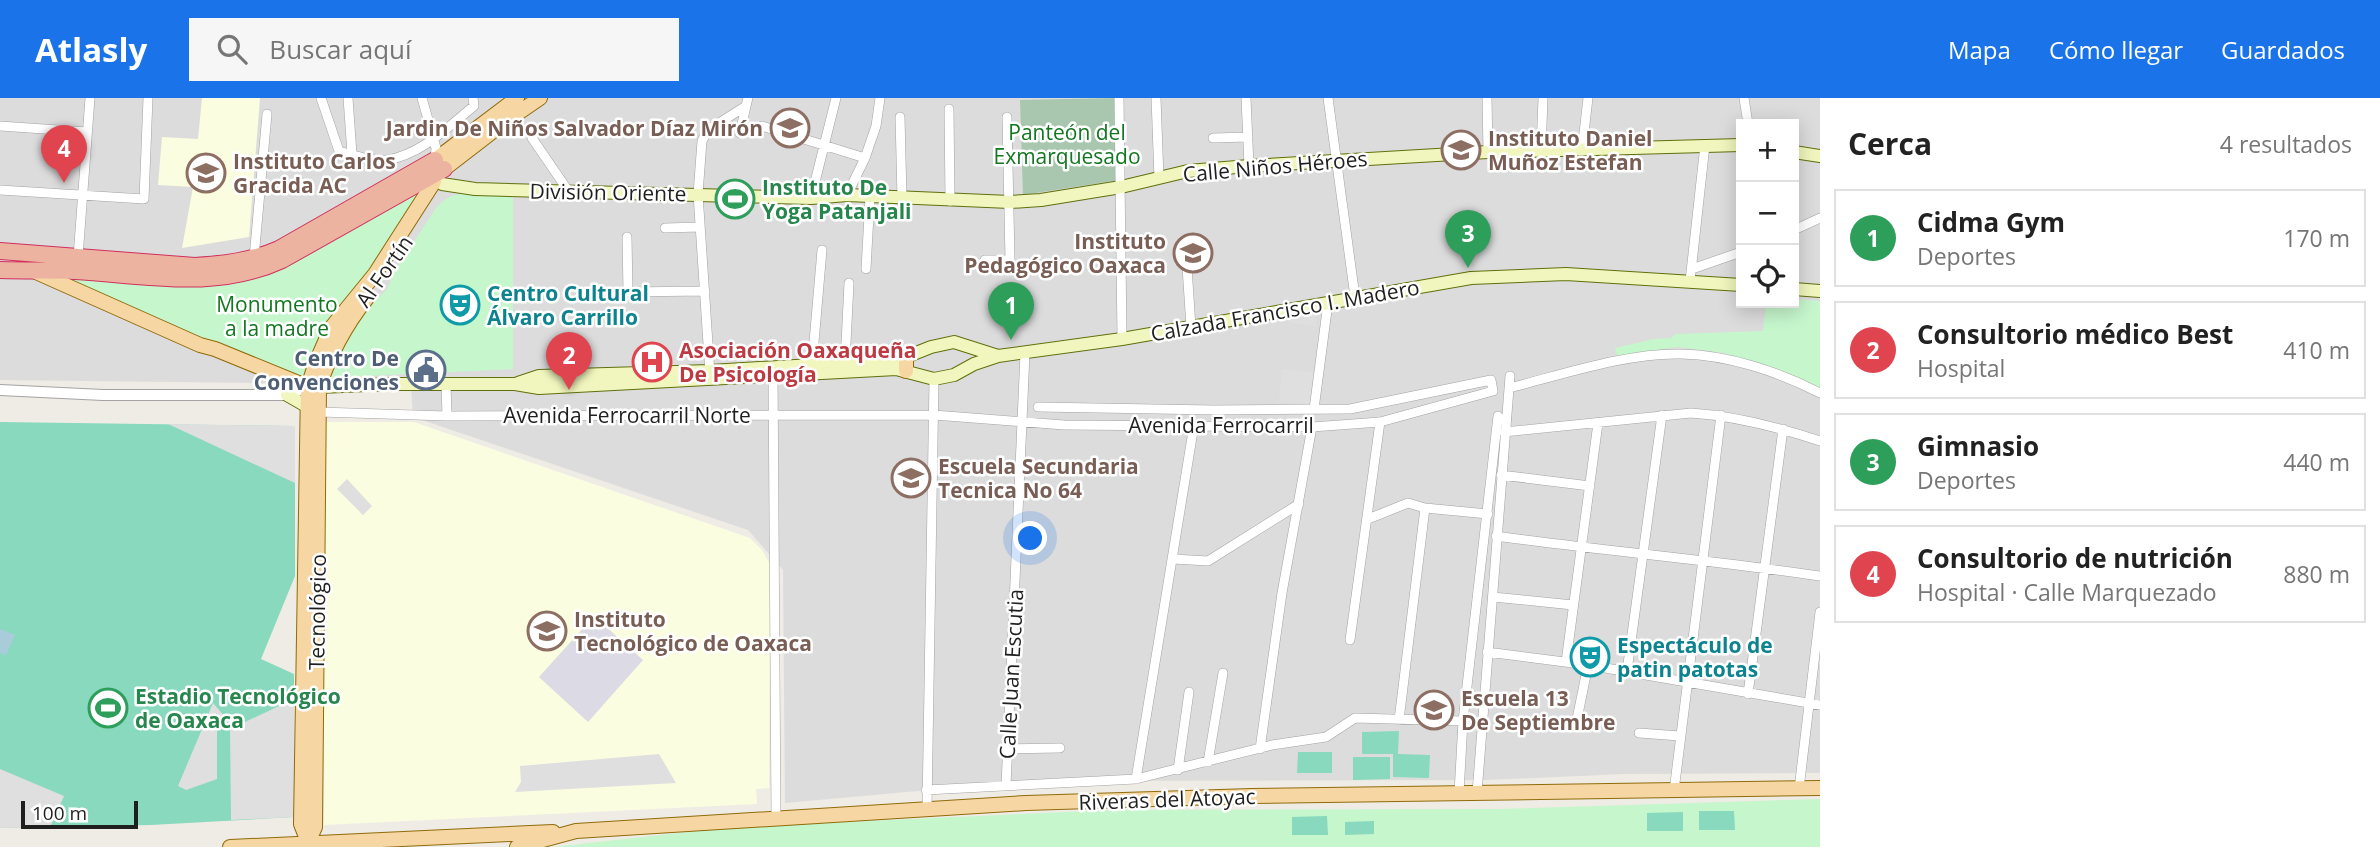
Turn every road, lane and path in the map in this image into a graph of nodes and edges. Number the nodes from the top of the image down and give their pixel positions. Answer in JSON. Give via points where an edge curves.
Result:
{"nodes":[{"id":1,"x":90,"y":98,"type":"edge"},
{"id":2,"x":148,"y":98,"type":"edge"},
{"id":3,"x":321,"y":98,"type":"edge"},
{"id":4,"x":348,"y":98,"type":"edge"},
{"id":5,"x":422,"y":98,"type":"edge"},
{"id":6,"x":517,"y":98,"type":"edge"},
{"id":7,"x":540,"y":98,"type":"edge"},
{"id":8,"x":836,"y":98,"type":"edge"},
{"id":9,"x":880,"y":98,"type":"edge"},
{"id":10,"x":1119,"y":98,"type":"edge"},
{"id":11,"x":1156,"y":98,"type":"edge"},
{"id":12,"x":1246,"y":98,"type":"edge"},
{"id":13,"x":1328,"y":98,"type":"edge"},
{"id":14,"x":1487,"y":98,"type":"edge"},
{"id":15,"x":1543,"y":98,"type":"edge"},
{"id":16,"x":1588,"y":98,"type":"edge"},
{"id":17,"x":1744,"y":98,"type":"edge"},
{"id":18,"x":474,"y":102,"type":"edge"},
{"id":19,"x":747,"y":102,"type":"edge"},
{"id":20,"x":949,"y":109,"type":"dead end"},
{"id":21,"x":267,"y":114,"type":"dead end"},
{"id":22,"x":900,"y":117,"type":"dead end"},
{"id":23,"x":1007,"y":117,"type":"dead end"},
{"id":24,"x":1747,"y":119,"type":"edge"},
{"id":25,"x":0,"y":126,"type":"edge"},
{"id":26,"x":762,"y":126,"type":"dead end"},
{"id":27,"x":87,"y":132,"type":"junction"},
{"id":28,"x":740,"y":133,"type":"dead end"},
{"id":29,"x":1248,"y":136,"type":"junction"},
{"id":30,"x":532,"y":138,"type":"dead end"},
{"id":31,"x":1213,"y":138,"type":"dead end"},
{"id":32,"x":823,"y":144,"type":"junction"},
{"id":33,"x":1704,"y":145,"type":"junction"},
{"id":34,"x":1736,"y":145,"type":"edge"},
{"id":35,"x":1582,"y":150,"type":"junction"},
{"id":36,"x":1541,"y":151,"type":"junction"},
{"id":37,"x":1488,"y":152,"type":"junction"},
{"id":38,"x":1799,"y":153,"type":"edge"},
{"id":39,"x":352,"y":155,"type":"junction"},
{"id":40,"x":1820,"y":156,"type":"edge"},
{"id":41,"x":866,"y":158,"type":"junction"},
{"id":42,"x":1338,"y":159,"type":"junction"},
{"id":43,"x":437,"y":166,"type":"junction"},
{"id":44,"x":1249,"y":166,"type":"junction"},
{"id":45,"x":406,"y":177,"type":"junction"},
{"id":46,"x":1159,"y":178,"type":"junction"},
{"id":47,"x":1121,"y":187,"type":"junction"},
{"id":48,"x":0,"y":190,"type":"edge"},
{"id":49,"x":569,"y":192,"type":"junction"},
{"id":50,"x":698,"y":194,"type":"junction"},
{"id":51,"x":847,"y":195,"type":"junction"},
{"id":52,"x":83,"y":196,"type":"junction"},
{"id":53,"x":870,"y":197,"type":"junction"},
{"id":54,"x":811,"y":198,"type":"junction"},
{"id":55,"x":902,"y":198,"type":"junction"},
{"id":56,"x":950,"y":201,"type":"junction"},
{"id":57,"x":1010,"y":202,"type":"junction"},
{"id":58,"x":1820,"y":218,"type":"edge"},
{"id":59,"x":700,"y":227,"type":"junction"},
{"id":60,"x":665,"y":228,"type":"dead end"},
{"id":61,"x":1799,"y":228,"type":"edge"},
{"id":62,"x":627,"y":237,"type":"dead end"},
{"id":63,"x":822,"y":250,"type":"dead end"},
{"id":64,"x":0,"y":251,"type":"edge"},
{"id":65,"x":1186,"y":252,"type":"dead end"},
{"id":66,"x":1736,"y":254,"type":"edge"},
{"id":67,"x":78,"y":257,"type":"junction"},
{"id":68,"x":254,"y":258,"type":"junction"},
{"id":69,"x":985,"y":260,"type":"dead end"},
{"id":70,"x":866,"y":269,"type":"dead end"},
{"id":71,"x":0,"y":270,"type":"edge"},
{"id":72,"x":34,"y":271,"type":"junction"},
{"id":73,"x":1691,"y":275,"type":"junction"},
{"id":74,"x":849,"y":283,"type":"dead end"},
{"id":75,"x":1736,"y":284,"type":"edge"},
{"id":76,"x":1799,"y":289,"type":"edge"},
{"id":77,"x":1820,"y":290,"type":"edge"},
{"id":78,"x":705,"y":291,"type":"junction"},
{"id":79,"x":628,"y":292,"type":"junction"},
{"id":80,"x":1355,"y":297,"type":"junction"},
{"id":81,"x":628,"y":302,"type":"dead end"},
{"id":82,"x":1328,"y":303,"type":"junction"},
{"id":83,"x":1191,"y":327,"type":"junction"},
{"id":84,"x":1122,"y":339,"type":"junction"},
{"id":85,"x":1025,"y":353,"type":"junction"},
{"id":86,"x":998,"y":356,"type":"junction"},
{"id":87,"x":845,"y":363,"type":"junction"},
{"id":88,"x":906,"y":364,"type":"junction"},
{"id":89,"x":812,"y":365,"type":"junction"},
{"id":90,"x":773,"y":372,"type":"junction"},
{"id":91,"x":710,"y":375,"type":"junction"},
{"id":92,"x":1510,"y":376,"type":"dead end"},
{"id":93,"x":934,"y":379,"type":"junction"},
{"id":94,"x":446,"y":384,"type":"junction"},
{"id":95,"x":314,"y":387,"type":"junction"},
{"id":96,"x":1509,"y":388,"type":"junction"},
{"id":97,"x":0,"y":390,"type":"edge"},
{"id":98,"x":1820,"y":393,"type":"edge"},
{"id":99,"x":287,"y":395,"type":"junction"},
{"id":100,"x":1038,"y":407,"type":"dead end"},
{"id":101,"x":314,"y":409,"type":"junction"},
{"id":102,"x":1314,"y":409,"type":"junction"},
{"id":103,"x":774,"y":414,"type":"junction"},
{"id":104,"x":934,"y":415,"type":"junction"},
{"id":105,"x":1662,"y":415,"type":"junction"},
{"id":106,"x":1721,"y":415,"type":"junction"},
{"id":107,"x":447,"y":416,"type":"junction"},
{"id":108,"x":1498,"y":416,"type":"dead end"},
{"id":109,"x":1021,"y":421,"type":"junction"},
{"id":110,"x":1380,"y":422,"type":"junction"},
{"id":111,"x":1598,"y":423,"type":"junction"},
{"id":112,"x":1194,"y":425,"type":"junction"},
{"id":113,"x":1312,"y":427,"type":"junction"},
{"id":114,"x":1783,"y":429,"type":"junction"},
{"id":115,"x":1504,"y":432,"type":"junction"},
{"id":116,"x":1820,"y":440,"type":"edge"},
{"id":117,"x":1501,"y":475,"type":"junction"},
{"id":118,"x":1590,"y":486,"type":"junction"},
{"id":119,"x":1299,"y":504,"type":"junction"},
{"id":120,"x":1425,"y":508,"type":"junction"},
{"id":121,"x":1488,"y":514,"type":"junction"},
{"id":122,"x":1368,"y":519,"type":"junction"},
{"id":123,"x":1496,"y":536,"type":"junction"},
{"id":124,"x":1582,"y":548,"type":"junction"},
{"id":125,"x":1644,"y":553,"type":"junction"},
{"id":126,"x":1173,"y":559,"type":"junction"},
{"id":127,"x":1703,"y":562,"type":"junction"},
{"id":128,"x":1766,"y":568,"type":"junction"},
{"id":129,"x":1820,"y":576,"type":"edge"},
{"id":130,"x":1493,"y":597,"type":"junction"},
{"id":131,"x":1573,"y":605,"type":"junction"},
{"id":132,"x":1820,"y":612,"type":"edge"},
{"id":133,"x":1819,"y":636,"type":"edge"},
{"id":134,"x":1350,"y":640,"type":"dead end"},
{"id":135,"x":1488,"y":652,"type":"junction"},
{"id":136,"x":1566,"y":662,"type":"junction"},
{"id":137,"x":1588,"y":665,"type":"junction"},
{"id":138,"x":1627,"y":671,"type":"junction"},
{"id":139,"x":1223,"y":673,"type":"dead end"},
{"id":140,"x":1687,"y":681,"type":"junction"},
{"id":141,"x":1189,"y":692,"type":"dead end"},
{"id":142,"x":1748,"y":694,"type":"junction"},
{"id":143,"x":1808,"y":703,"type":"junction"},
{"id":144,"x":1820,"y":705,"type":"edge"},
{"id":145,"x":1399,"y":720,"type":"junction"},
{"id":146,"x":1463,"y":721,"type":"junction"},
{"id":147,"x":1576,"y":724,"type":"dead end"},
{"id":148,"x":1639,"y":733,"type":"dead end"},
{"id":149,"x":1680,"y":736,"type":"junction"},
{"id":150,"x":1060,"y":748,"type":"dead end"},
{"id":151,"x":1007,"y":749,"type":"junction"},
{"id":152,"x":1259,"y":749,"type":"junction"},
{"id":153,"x":1208,"y":762,"type":"junction"},
{"id":154,"x":1178,"y":770,"type":"junction"},
{"id":155,"x":1136,"y":779,"type":"junction"},
{"id":156,"x":1006,"y":786,"type":"junction"},
{"id":157,"x":1799,"y":789,"type":"junction"},
{"id":158,"x":1820,"y":789,"type":"edge"},
{"id":159,"x":926,"y":790,"type":"junction"},
{"id":160,"x":1674,"y":791,"type":"junction"},
{"id":161,"x":1459,"y":793,"type":"junction"},
{"id":162,"x":1477,"y":793,"type":"junction"},
{"id":163,"x":927,"y":809,"type":"junction"},
{"id":164,"x":776,"y":817,"type":"junction"},
{"id":165,"x":576,"y":831,"type":"junction"},
{"id":166,"x":308,"y":844,"type":"edge"},
{"id":167,"x":230,"y":847,"type":"edge"},
{"id":168,"x":517,"y":847,"type":"edge"}],
"edges":[{"from":1,"to":27,"type":"street"},
{"from":2,"to":52,"type":"street","via":[[144,199]]},
{"from":3,"to":39,"type":"street","via":[[338,151]]},
{"from":4,"to":39,"type":"street"},
{"from":5,"to":43,"type":"street"},
{"from":6,"to":43,"type":"main road"},
{"from":7,"to":43,"type":"main road"},
{"from":8,"to":32,"type":"street"},
{"from":9,"to":41,"type":"street"},
{"from":10,"to":47,"type":"street"},
{"from":11,"to":46,"type":"street"},
{"from":12,"to":29,"type":"street"},
{"from":13,"to":42,"type":"street"},
{"from":14,"to":37,"type":"street"},
{"from":15,"to":36,"type":"street"},
{"from":16,"to":35,"type":"street"},
{"from":17,"to":24,"type":"street"},
{"from":18,"to":43,"type":"street"},
{"from":19,"to":28,"type":"street"},
{"from":19,"to":50,"type":"street","via":[[708,130],[702,141]]},
{"from":20,"to":56,"type":"street"},
{"from":21,"to":68,"type":"street"},
{"from":22,"to":55,"type":"street"},
{"from":23,"to":57,"type":"street"},
{"from":25,"to":27,"type":"street"},
{"from":26,"to":32,"type":"street"},
{"from":27,"to":52,"type":"street"},
{"from":29,"to":31,"type":"street"},
{"from":29,"to":44,"type":"street"},
{"from":30,"to":49,"type":"street"},
{"from":32,"to":41,"type":"street"},
{"from":32,"to":54,"type":"street"},
{"from":33,"to":34,"type":"main road","name":"Calle Niños Héroes"},
{"from":33,"to":35,"type":"main road","name":"Calle Niños Héroes"},
{"from":33,"to":73,"type":"street"},
{"from":35,"to":36,"type":"main road","name":"Calle Niños Héroes"},
{"from":36,"to":37,"type":"main road","name":"Calle Niños Héroes"},
{"from":37,"to":42,"type":"main road","name":"Calle Niños Héroes"},
{"from":38,"to":40,"type":"main road"},
{"from":39,"to":43,"type":"street","via":[[387,160],[421,148]]},
{"from":41,"to":51,"type":"street"},
{"from":42,"to":44,"type":"main road","name":"Calle Niños Héroes"},
{"from":42,"to":80,"type":"street"},
{"from":43,"to":45,"type":"highway"},
{"from":43,"to":45,"type":"street","name":"División Oriente"},
{"from":43,"to":49,"type":"main road","name":"División Oriente","via":[[475,189]]},
{"from":43,"to":72,"type":"highway","via":[[282,260],[227,277],[177,280]]},
{"from":43,"to":95,"type":"main road","name":"Al Fortín","via":[[366,287],[331,328],[315,365]]},
{"from":44,"to":46,"type":"main road","name":"Calle Niños Héroes"},
{"from":45,"to":68,"type":"highway","via":[[279,249]]},
{"from":46,"to":47,"type":"main road","name":"Calle Niños Héroes"},
{"from":47,"to":57,"type":"main road","name":"Calle Niños Héroes"},
{"from":47,"to":84,"type":"street"},
{"from":48,"to":52,"type":"street"},
{"from":49,"to":50,"type":"main road","name":"División Oriente"},
{"from":50,"to":54,"type":"main road","name":"División Oriente"},
{"from":50,"to":59,"type":"street"},
{"from":51,"to":53,"type":"main road","name":"Calle Niños Héroes"},
{"from":51,"to":54,"type":"main road","name":"Calle Niños Héroes"},
{"from":52,"to":67,"type":"street"},
{"from":53,"to":55,"type":"main road","name":"Calle Niños Héroes"},
{"from":53,"to":70,"type":"street"},
{"from":55,"to":56,"type":"main road","name":"Calle Niños Héroes"},
{"from":56,"to":57,"type":"main road","name":"Calle Niños Héroes"},
{"from":57,"to":69,"type":"street","via":[[1010,260]]},
{"from":58,"to":61,"type":"street"},
{"from":59,"to":60,"type":"street"},
{"from":59,"to":78,"type":"street"},
{"from":62,"to":79,"type":"street"},
{"from":63,"to":89,"type":"street"},
{"from":64,"to":67,"type":"highway"},
{"from":65,"to":83,"type":"street"},
{"from":66,"to":73,"type":"street"},
{"from":67,"to":68,"type":"highway","via":[[195,266]]},
{"from":71,"to":72,"type":"highway"},
{"from":72,"to":95,"type":"main road","name":"Calzada Francisco I. Madero","via":[[200,345]]},
{"from":73,"to":75,"type":"main road","name":"Calzada Francisco I. Madero"},
{"from":73,"to":80,"type":"main road","name":"Calzada Francisco I. Madero","via":[[1471,278]]},
{"from":74,"to":87,"type":"street"},
{"from":76,"to":77,"type":"main road"},
{"from":78,"to":79,"type":"street"},
{"from":78,"to":91,"type":"street"},
{"from":79,"to":81,"type":"street"},
{"from":80,"to":82,"type":"main road","name":"Calzada Francisco I. Madero"},
{"from":82,"to":83,"type":"main road","name":"Calzada Francisco I. Madero"},
{"from":82,"to":102,"type":"street"},
{"from":83,"to":84,"type":"main road","name":"Calzada Francisco I. Madero"},
{"from":84,"to":85,"type":"main road","name":"Calzada Francisco I. Madero"},
{"from":85,"to":86,"type":"main road","name":"Calzada Francisco I. Madero"},
{"from":85,"to":109,"type":"street","name":"Calle Juan Escutia"},
{"from":86,"to":88,"type":"main road","name":"Calzada Francisco I. Madero","via":[[954,342],[931,347]]},
{"from":86,"to":93,"type":"main road","name":"Calzada Francisco I. Madero"},
{"from":87,"to":88,"type":"main road","name":"Calzada Francisco I. Madero"},
{"from":87,"to":89,"type":"main road","name":"Calzada Francisco I. Madero"},
{"from":88,"to":90,"type":"main road","name":"Calzada Francisco I. Madero","via":[[897,369]]},
{"from":88,"to":93,"type":"main road","name":"Calzada Francisco I. Madero"},
{"from":89,"to":90,"type":"main road","name":"Calzada Francisco I. Madero"},
{"from":90,"to":91,"type":"main road","name":"Calzada Francisco I. Madero"},
{"from":90,"to":103,"type":"street"},
{"from":91,"to":94,"type":"main road","name":"Calzada Francisco I. Madero","via":[[539,376],[514,384]]},
{"from":92,"to":96,"type":"street"},
{"from":93,"to":104,"type":"street"},
{"from":94,"to":95,"type":"main road","name":"Calzada Francisco I. Madero"},
{"from":94,"to":107,"type":"street"},
{"from":95,"to":99,"type":"street"},
{"from":95,"to":101,"type":"main road","name":"Tecnológico"},
{"from":96,"to":98,"type":"street","via":[[1618,361],[1680,354],[1763,369]]},
{"from":96,"to":115,"type":"street"},
{"from":97,"to":99,"type":"street"},
{"from":99,"to":101,"type":"main road"},
{"from":100,"to":102,"type":"street"},
{"from":101,"to":107,"type":"street","name":"Avenida Ferrocarril Norte"},
{"from":101,"to":166,"type":"main road","name":"Tecnológico","via":[[309,710],[315,827]]},
{"from":102,"to":110,"type":"street","name":"Avenida Ferrocarril","via":[[1350,409],[1491,380],[1493,391]]},
{"from":103,"to":104,"type":"street","name":"Avenida Ferrocarril Norte"},
{"from":103,"to":107,"type":"street","name":"Avenida Ferrocarril Norte"},
{"from":103,"to":164,"type":"street"},
{"from":104,"to":109,"type":"street","name":"Avenida Ferrocarril"},
{"from":104,"to":159,"type":"street"},
{"from":105,"to":106,"type":"street"},
{"from":105,"to":111,"type":"street"},
{"from":105,"to":125,"type":"street"},
{"from":106,"to":114,"type":"street"},
{"from":106,"to":127,"type":"street"},
{"from":108,"to":121,"type":"street"},
{"from":109,"to":112,"type":"street","name":"Avenida Ferrocarril"},
{"from":109,"to":151,"type":"street","name":"Calle Juan Escutia"},
{"from":110,"to":113,"type":"street","name":"Avenida Ferrocarril"},
{"from":110,"to":122,"type":"street"},
{"from":111,"to":115,"type":"street"},
{"from":111,"to":118,"type":"street"},
{"from":112,"to":113,"type":"street","name":"Avenida Ferrocarril"},
{"from":112,"to":126,"type":"street"},
{"from":113,"to":119,"type":"street"},
{"from":114,"to":116,"type":"street"},
{"from":114,"to":128,"type":"street"},
{"from":115,"to":117,"type":"street"},
{"from":117,"to":118,"type":"street"},
{"from":117,"to":123,"type":"street"},
{"from":118,"to":124,"type":"street"},
{"from":119,"to":126,"type":"street","via":[[1208,562]]},
{"from":119,"to":152,"type":"street"},
{"from":120,"to":121,"type":"street"},
{"from":120,"to":122,"type":"street","via":[[1408,503]]},
{"from":120,"to":145,"type":"street"},
{"from":121,"to":146,"type":"street"},
{"from":122,"to":134,"type":"street"},
{"from":123,"to":124,"type":"street"},
{"from":123,"to":130,"type":"street"},
{"from":124,"to":125,"type":"street"},
{"from":124,"to":131,"type":"street"},
{"from":125,"to":127,"type":"street"},
{"from":125,"to":138,"type":"street"},
{"from":126,"to":155,"type":"street"},
{"from":127,"to":128,"type":"street"},
{"from":127,"to":140,"type":"street"},
{"from":128,"to":129,"type":"street"},
{"from":128,"to":142,"type":"street"},
{"from":130,"to":131,"type":"street"},
{"from":130,"to":135,"type":"street"},
{"from":131,"to":136,"type":"street"},
{"from":132,"to":133,"type":"street"},
{"from":133,"to":143,"type":"street"},
{"from":135,"to":136,"type":"street"},
{"from":135,"to":162,"type":"street"},
{"from":136,"to":137,"type":"street"},
{"from":137,"to":138,"type":"street"},
{"from":137,"to":147,"type":"street"},
{"from":138,"to":140,"type":"street"},
{"from":139,"to":153,"type":"street"},
{"from":140,"to":142,"type":"street"},
{"from":140,"to":149,"type":"street"},
{"from":141,"to":154,"type":"street"},
{"from":142,"to":143,"type":"street"},
{"from":143,"to":144,"type":"street"},
{"from":143,"to":157,"type":"street"},
{"from":145,"to":146,"type":"street"},
{"from":145,"to":152,"type":"street","via":[[1355,718],[1326,737]]},
{"from":146,"to":161,"type":"street"},
{"from":148,"to":149,"type":"street"},
{"from":149,"to":160,"type":"street"},
{"from":150,"to":151,"type":"street"},
{"from":151,"to":156,"type":"street","name":"Calle Juan Escutia"},
{"from":152,"to":153,"type":"street"},
{"from":153,"to":154,"type":"street"},
{"from":154,"to":155,"type":"street"},
{"from":155,"to":156,"type":"street"},
{"from":156,"to":159,"type":"street"},
{"from":157,"to":158,"type":"main road","name":"Riveras del Atoyac"},
{"from":157,"to":160,"type":"main road","name":"Riveras del Atoyac"},
{"from":159,"to":163,"type":"street"},
{"from":160,"to":162,"type":"main road","name":"Riveras del Atoyac"},
{"from":161,"to":162,"type":"main road","name":"Riveras del Atoyac"},
{"from":161,"to":163,"type":"main road","name":"Riveras del Atoyac"},
{"from":163,"to":164,"type":"main road","name":"Riveras del Atoyac"},
{"from":164,"to":165,"type":"main road","name":"Riveras del Atoyac"},
{"from":165,"to":166,"type":"main road"},
{"from":165,"to":168,"type":"main road","name":"Riveras del Atoyac"},
{"from":166,"to":167,"type":"main road"}]}
